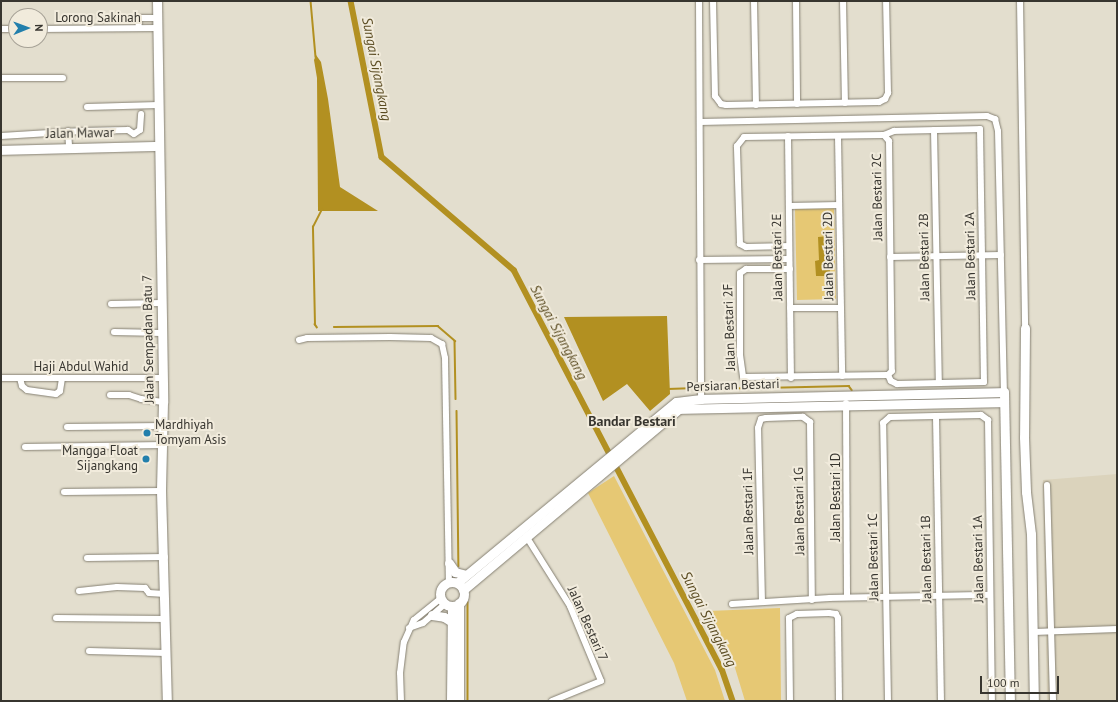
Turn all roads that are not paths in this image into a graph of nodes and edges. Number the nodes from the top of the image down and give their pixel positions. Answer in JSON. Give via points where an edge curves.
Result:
{"nodes":[{"id":1,"x":157,"y":1,"type":"edge"},
{"id":2,"x":699,"y":1,"type":"edge"},
{"id":3,"x":713,"y":1,"type":"edge"},
{"id":4,"x":754,"y":1,"type":"edge"},
{"id":5,"x":796,"y":1,"type":"edge"},
{"id":6,"x":844,"y":1,"type":"edge"},
{"id":7,"x":886,"y":1,"type":"edge"},
{"id":8,"x":1020,"y":1,"type":"edge"},
{"id":9,"x":157,"y":18,"type":"junction"},
{"id":10,"x":139,"y":28,"type":"junction"},
{"id":11,"x":157,"y":28,"type":"junction"},
{"id":12,"x":48,"y":29,"type":"edge"},
{"id":13,"x":1,"y":78,"type":"edge"},
{"id":14,"x":63,"y":78,"type":"dead end"},
{"id":15,"x":845,"y":103,"type":"junction"},
{"id":16,"x":158,"y":104,"type":"junction"},
{"id":17,"x":797,"y":104,"type":"junction"},
{"id":18,"x":756,"y":105,"type":"junction"},
{"id":19,"x":87,"y":107,"type":"dead end"},
{"id":20,"x":141,"y":114,"type":"dead end"},
{"id":21,"x":700,"y":122,"type":"junction"},
{"id":22,"x":934,"y":130,"type":"junction"},
{"id":23,"x":68,"y":131,"type":"junction"},
{"id":24,"x":884,"y":135,"type":"junction"},
{"id":25,"x":1,"y":136,"type":"edge"},
{"id":26,"x":788,"y":136,"type":"junction"},
{"id":27,"x":838,"y":136,"type":"junction"},
{"id":28,"x":159,"y":146,"type":"junction"},
{"id":29,"x":69,"y":147,"type":"junction"},
{"id":30,"x":1,"y":150,"type":"edge"},
{"id":31,"x":839,"y":205,"type":"junction"},
{"id":32,"x":789,"y":206,"type":"junction"},
{"id":33,"x":789,"y":246,"type":"junction"},
{"id":34,"x":982,"y":255,"type":"junction"},
{"id":35,"x":1001,"y":255,"type":"junction"},
{"id":36,"x":936,"y":256,"type":"junction"},
{"id":37,"x":890,"y":257,"type":"junction"},
{"id":38,"x":789,"y":259,"type":"junction"},
{"id":39,"x":699,"y":260,"type":"junction"},
{"id":40,"x":790,"y":269,"type":"junction"},
{"id":41,"x":161,"y":303,"type":"junction"},
{"id":42,"x":111,"y":304,"type":"dead end"},
{"id":43,"x":790,"y":308,"type":"junction"},
{"id":44,"x":841,"y":308,"type":"junction"},
{"id":45,"x":1025,"y":328,"type":"joint"},
{"id":46,"x":114,"y":332,"type":"dead end"},
{"id":47,"x":161,"y":333,"type":"junction"},
{"id":48,"x":299,"y":340,"type":"dead end"},
{"id":49,"x":888,"y":375,"type":"junction"},
{"id":50,"x":842,"y":376,"type":"junction"},
{"id":51,"x":1,"y":378,"type":"edge"},
{"id":52,"x":20,"y":378,"type":"junction"},
{"id":53,"x":62,"y":378,"type":"junction"},
{"id":54,"x":162,"y":378,"type":"junction"},
{"id":55,"x":791,"y":378,"type":"junction"},
{"id":56,"x":939,"y":383,"type":"junction"},
{"id":57,"x":1004,"y":392,"type":"junction"},
{"id":58,"x":110,"y":395,"type":"dead end"},
{"id":59,"x":846,"y":401,"type":"junction"},
{"id":60,"x":163,"y":402,"type":"junction"},
{"id":61,"x":1004,"y":402,"type":"junction"},
{"id":62,"x":701,"y":404,"type":"junction"},
{"id":63,"x":936,"y":416,"type":"junction"},
{"id":64,"x":810,"y":422,"type":"joint"},
{"id":65,"x":163,"y":426,"type":"junction"},
{"id":66,"x":66,"y":427,"type":"dead end"},
{"id":67,"x":163,"y":445,"type":"junction"},
{"id":68,"x":25,"y":447,"type":"dead end"},
{"id":69,"x":604,"y":467,"type":"junction"},
{"id":70,"x":1047,"y":485,"type":"dead end"},
{"id":71,"x":161,"y":491,"type":"junction"},
{"id":72,"x":64,"y":492,"type":"dead end"},
{"id":73,"x":526,"y":536,"type":"junction"},
{"id":74,"x":165,"y":557,"type":"junction"},
{"id":75,"x":87,"y":558,"type":"dead end"},
{"id":76,"x":449,"y":563,"type":"junction"},
{"id":77,"x":466,"y":575,"type":"junction"},
{"id":78,"x":456,"y":585,"type":"junction"},
{"id":79,"x":79,"y":591,"type":"dead end"},
{"id":80,"x":165,"y":594,"type":"junction"},
{"id":81,"x":886,"y":596,"type":"junction"},
{"id":82,"x":939,"y":596,"type":"junction"},
{"id":83,"x":990,"y":596,"type":"junction"},
{"id":84,"x":847,"y":597,"type":"junction"},
{"id":85,"x":812,"y":600,"type":"junction"},
{"id":86,"x":449,"y":602,"type":"junction"},
{"id":87,"x":762,"y":602,"type":"junction"},
{"id":88,"x":732,"y":604,"type":"dead end"},
{"id":89,"x":432,"y":615,"type":"junction"},
{"id":90,"x":56,"y":618,"type":"dead end"},
{"id":91,"x":166,"y":619,"type":"junction"},
{"id":92,"x":452,"y":622,"type":"junction"},
{"id":93,"x":410,"y":628,"type":"junction"},
{"id":94,"x":1117,"y":630,"type":"edge"},
{"id":95,"x":1034,"y":632,"type":"junction"},
{"id":96,"x":1052,"y":632,"type":"junction"},
{"id":97,"x":89,"y":651,"type":"dead end"},
{"id":98,"x":166,"y":652,"type":"junction"},
{"id":99,"x":167,"y":701,"type":"edge"},
{"id":100,"x":401,"y":701,"type":"edge"},
{"id":101,"x":451,"y":701,"type":"edge"},
{"id":102,"x":459,"y":701,"type":"edge"},
{"id":103,"x":552,"y":701,"type":"edge"},
{"id":104,"x":790,"y":701,"type":"edge"},
{"id":105,"x":839,"y":701,"type":"edge"},
{"id":106,"x":888,"y":701,"type":"edge"},
{"id":107,"x":941,"y":701,"type":"edge"},
{"id":108,"x":992,"y":701,"type":"edge"},
{"id":109,"x":1010,"y":701,"type":"edge"},
{"id":110,"x":1034,"y":701,"type":"edge"},
{"id":111,"x":1053,"y":701,"type":"edge"}],
"edges":[{"from":1,"to":9,"type":"street","name":"Jalan Sempadan Batu 7"},
{"from":2,"to":21,"type":"street"},
{"from":3,"to":18,"type":"street","via":[[717,100],[726,106]]},
{"from":4,"to":18,"type":"street"},
{"from":5,"to":17,"type":"street"},
{"from":6,"to":15,"type":"street"},
{"from":7,"to":15,"type":"street","via":[[888,93],[885,99],[879,102]]},
{"from":8,"to":45,"type":"street"},
{"from":9,"to":10,"type":"street","via":[[138,18]]},
{"from":9,"to":11,"type":"street","name":"Jalan Sempadan Batu 7"},
{"from":10,"to":11,"type":"street","name":"Lorong Sakinah"},
{"from":10,"to":12,"type":"street","name":"Lorong Sakinah"},
{"from":11,"to":16,"type":"street","name":"Jalan Sempadan Batu 7"},
{"from":13,"to":14,"type":"street"},
{"from":15,"to":17,"type":"street"},
{"from":16,"to":19,"type":"street"},
{"from":16,"to":28,"type":"street","name":"Jalan Sempadan Batu 7"},
{"from":17,"to":18,"type":"street"},
{"from":20,"to":23,"type":"street","via":[[140,130],[134,134],[128,130]]},
{"from":21,"to":35,"type":"street","via":[[991,116],[995,119],[998,131]]},
{"from":21,"to":39,"type":"street"},
{"from":22,"to":24,"type":"street"},
{"from":22,"to":34,"type":"street","name":"Jalan Bestari 2A","via":[[980,129]]},
{"from":22,"to":36,"type":"street","name":"Jalan Bestari 2B"},
{"from":23,"to":25,"type":"street"},
{"from":23,"to":29,"type":"street"},
{"from":24,"to":27,"type":"street","name":"Jalan Bestari 2C"},
{"from":24,"to":37,"type":"street","name":"Jalan Bestari 2C","via":[[889,141]]},
{"from":26,"to":27,"type":"street","name":"Jalan Bestari 2C"},
{"from":26,"to":32,"type":"street","name":"Jalan Bestari 2E"},
{"from":26,"to":33,"type":"street","name":"Jalan Bestari 2C","via":[[744,137],[737,146],[740,244],[746,247]]},
{"from":27,"to":31,"type":"street","name":"Jalan Bestari 2D"},
{"from":28,"to":29,"type":"street","name":"Jalan Mawar"},
{"from":28,"to":41,"type":"street","name":"Jalan Sempadan Batu 7"},
{"from":29,"to":30,"type":"street","name":"Jalan Mawar"},
{"from":31,"to":32,"type":"street"},
{"from":31,"to":44,"type":"street","name":"Jalan Bestari 2D"},
{"from":32,"to":33,"type":"street","name":"Jalan Bestari 2E"},
{"from":33,"to":38,"type":"street","name":"Jalan Bestari 2E"},
{"from":34,"to":35,"type":"street"},
{"from":34,"to":36,"type":"street"},
{"from":34,"to":56,"type":"street","name":"Jalan Bestari 2A","via":[[984,382]]},
{"from":35,"to":57,"type":"street"},
{"from":36,"to":37,"type":"street"},
{"from":36,"to":56,"type":"street","name":"Jalan Bestari 2B"},
{"from":37,"to":49,"type":"street","name":"Jalan Bestari 2C","via":[[892,371]]},
{"from":38,"to":39,"type":"street"},
{"from":38,"to":40,"type":"street","name":"Jalan Bestari 2E"},
{"from":39,"to":62,"type":"street"},
{"from":40,"to":43,"type":"street","name":"Jalan Bestari 2E"},
{"from":40,"to":55,"type":"street","name":"Jalan Bestari 2F","via":[[746,269],[740,273],[740,373],[748,379]]},
{"from":41,"to":42,"type":"street"},
{"from":41,"to":47,"type":"street","name":"Jalan Sempadan Batu 7"},
{"from":43,"to":44,"type":"street"},
{"from":43,"to":55,"type":"street","name":"Jalan Bestari 2E"},
{"from":44,"to":50,"type":"street","name":"Jalan Bestari 2D"},
{"from":45,"to":95,"type":"street","via":[[1024,437],[1031,534]]},
{"from":46,"to":47,"type":"street"},
{"from":47,"to":54,"type":"street","name":"Jalan Sempadan Batu 7"},
{"from":48,"to":76,"type":"street","via":[[431,338],[442,344],[445,358]]},
{"from":49,"to":50,"type":"street"},
{"from":49,"to":56,"type":"street","via":[[891,381],[897,384]]},
{"from":50,"to":55,"type":"street"},
{"from":51,"to":52,"type":"street","name":"Haji Abdul Wahid"},
{"from":52,"to":53,"type":"street","name":"Haji Abdul Wahid"},
{"from":52,"to":53,"type":"street","via":[[22,386],[27,390],[56,394],[60,391]]},
{"from":53,"to":54,"type":"street","name":"Haji Abdul Wahid"},
{"from":54,"to":60,"type":"street","name":"Jalan Sempadan Batu 7"},
{"from":57,"to":59,"type":"street","name":"Persiaran Bestari"},
{"from":57,"to":61,"type":"street"},
{"from":58,"to":60,"type":"street","via":[[130,394],[141,399]]},
{"from":59,"to":61,"type":"street","name":"Persiaran Bestari"},
{"from":59,"to":62,"type":"street","name":"Persiaran Bestari"},
{"from":59,"to":84,"type":"street","name":"Jalan Bestari 1D"},
{"from":60,"to":65,"type":"street","name":"Jalan Sempadan Batu 7"},
{"from":61,"to":109,"type":"street"},
{"from":62,"to":69,"type":"street","name":"Persiaran Bestari","via":[[679,409]]},
{"from":63,"to":81,"type":"street","name":"Jalan Bestari 1C","via":[[890,417],[883,423]]},
{"from":63,"to":82,"type":"street","name":"Jalan Bestari 1B"},
{"from":63,"to":83,"type":"street","name":"Jalan Bestari 1A","via":[[986,417]]},
{"from":64,"to":85,"type":"street","name":"Jalan Bestari 1G"},
{"from":64,"to":87,"type":"street","name":"Jalan Bestari 1F","via":[[803,417],[761,419],[758,428]]},
{"from":65,"to":66,"type":"street"},
{"from":65,"to":67,"type":"street","name":"Jalan Sempadan Batu 7"},
{"from":67,"to":68,"type":"street"},
{"from":67,"to":71,"type":"street","name":"Jalan Sempadan Batu 7"},
{"from":69,"to":73,"type":"street","name":"Persiaran Bestari"},
{"from":69,"to":77,"type":"street","name":"Persiaran Bestari"},
{"from":70,"to":96,"type":"street"},
{"from":71,"to":72,"type":"street"},
{"from":71,"to":74,"type":"street","name":"Jalan Sempadan Batu 7"},
{"from":73,"to":78,"type":"street","name":"Persiaran Bestari"},
{"from":73,"to":103,"type":"street","name":"Jalan Bestari 7","via":[[570,606],[600,681]]},
{"from":74,"to":75,"type":"street"},
{"from":74,"to":80,"type":"street","name":"Jalan Sempadan Batu 7"},
{"from":76,"to":77,"type":"street","via":[[456,572]]},
{"from":76,"to":78,"type":"street"},
{"from":77,"to":78,"type":"street","name":"Persiaran Bestari"},
{"from":78,"to":86,"type":"street","via":[[463,597]]},
{"from":78,"to":86,"type":"street","via":[[443,586]]},
{"from":79,"to":80,"type":"street","via":[[117,587],[145,588],[149,593]]},
{"from":80,"to":91,"type":"street","name":"Jalan Sempadan Batu 7"},
{"from":81,"to":82,"type":"street"},
{"from":81,"to":84,"type":"street"},
{"from":81,"to":106,"type":"street","name":"Jalan Bestari 1C"},
{"from":82,"to":83,"type":"street"},
{"from":82,"to":107,"type":"street","name":"Jalan Bestari 1B"},
{"from":83,"to":108,"type":"street","name":"Jalan Bestari 1A"},
{"from":84,"to":85,"type":"street"},
{"from":85,"to":87,"type":"street"},
{"from":86,"to":89,"type":"street"},
{"from":86,"to":92,"type":"street"},
{"from":86,"to":93,"type":"street","via":[[414,620]]},
{"from":86,"to":102,"type":"street"},
{"from":87,"to":88,"type":"street"},
{"from":89,"to":92,"type":"street","via":[[444,617]]},
{"from":89,"to":93,"type":"street","via":[[420,625]]},
{"from":90,"to":91,"type":"street"},
{"from":91,"to":98,"type":"street","name":"Jalan Sempadan Batu 7"},
{"from":92,"to":101,"type":"street"},
{"from":93,"to":100,"type":"street","via":[[401,656]]},
{"from":94,"to":96,"type":"street"},
{"from":95,"to":96,"type":"street"},
{"from":95,"to":110,"type":"street"},
{"from":96,"to":111,"type":"street"},
{"from":97,"to":98,"type":"street"},
{"from":98,"to":99,"type":"street","name":"Jalan Sempadan Batu 7"},
{"from":104,"to":105,"type":"street","via":[[789,621],[793,614],[829,613],[836,614],[838,618]]}]}
